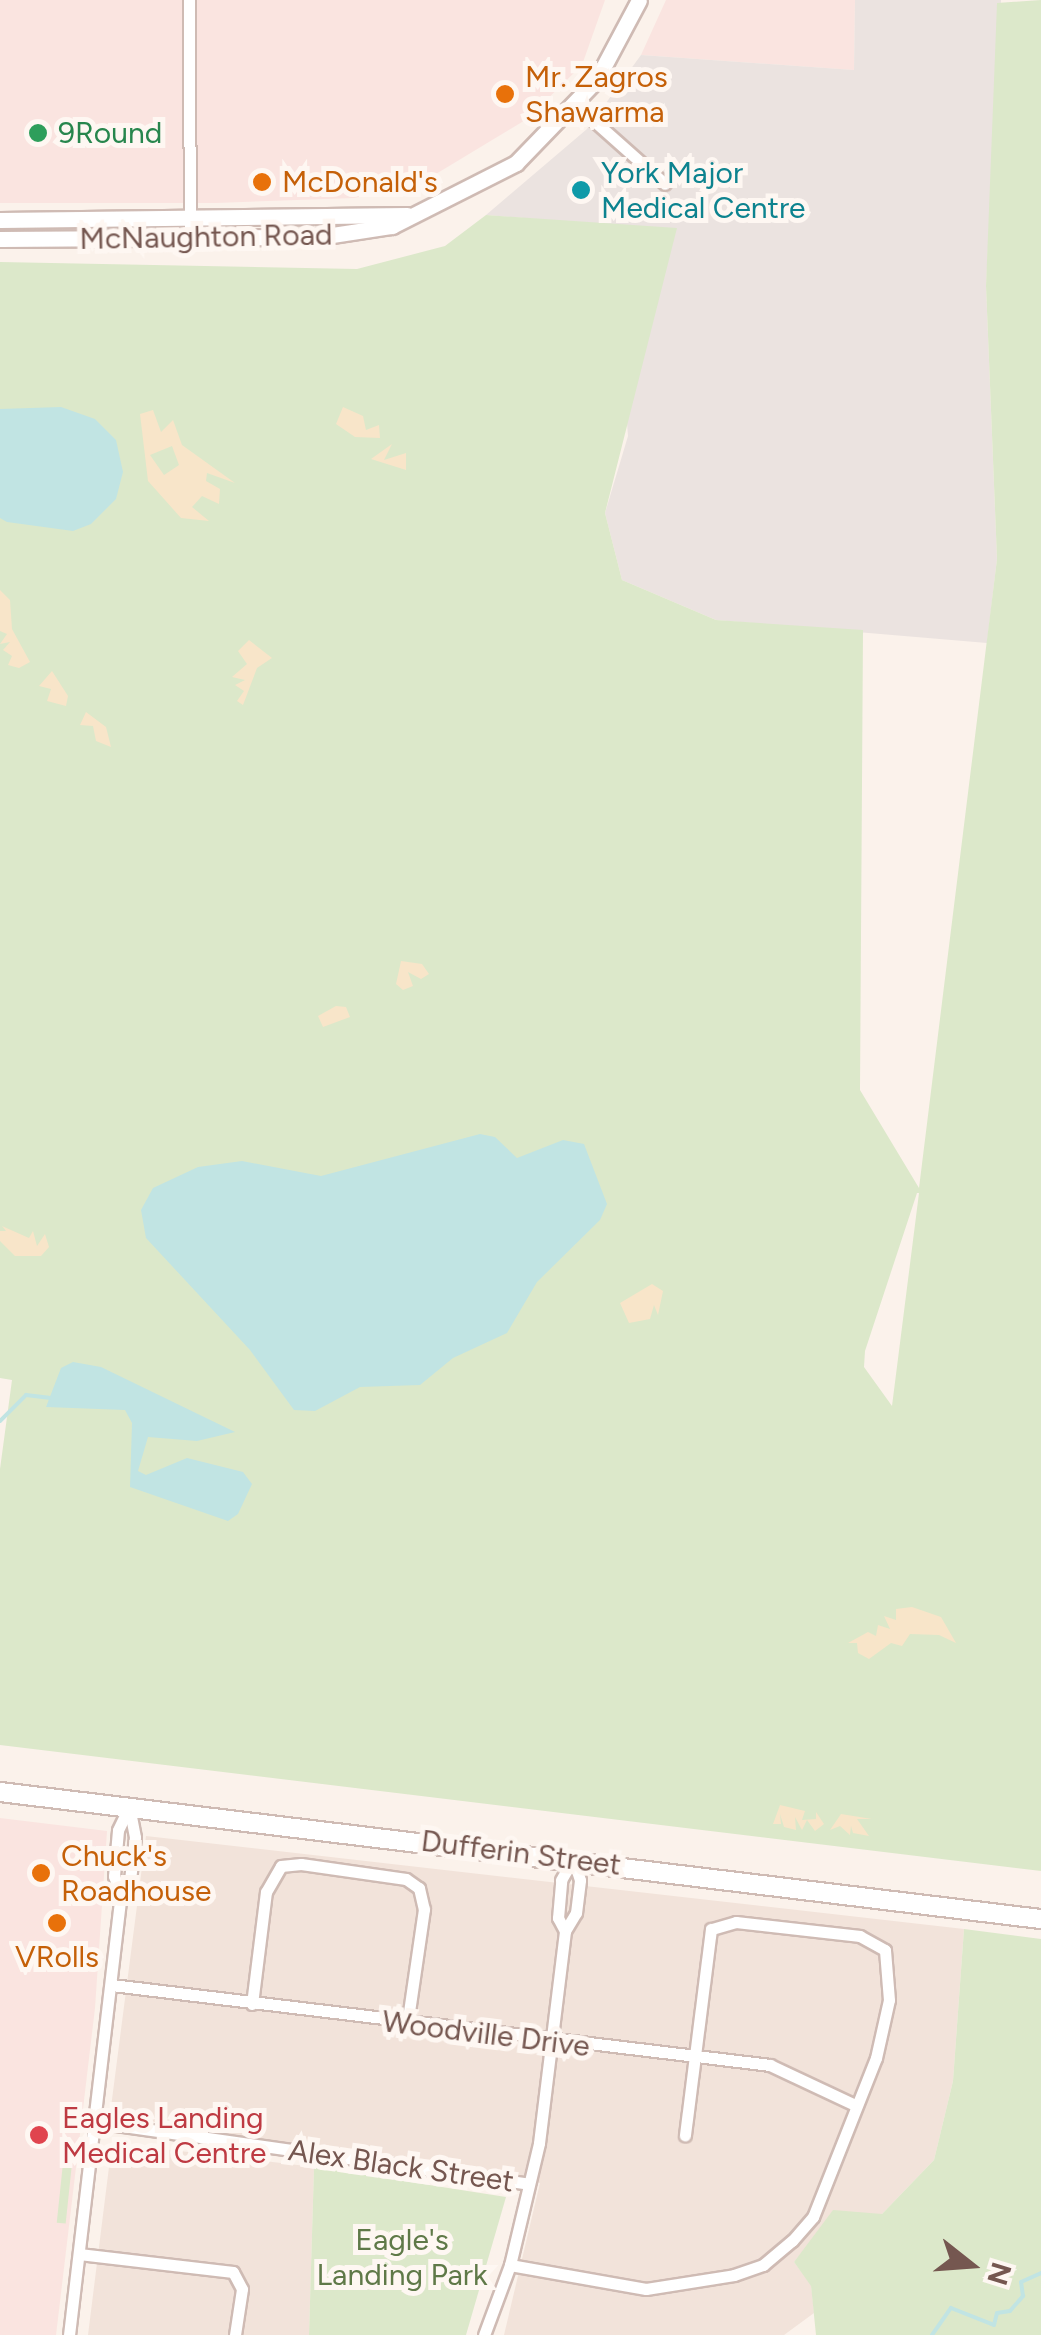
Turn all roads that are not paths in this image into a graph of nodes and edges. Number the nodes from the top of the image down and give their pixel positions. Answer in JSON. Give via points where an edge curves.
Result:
{"nodes":[{"id":1,"x":189,"y":0,"type":"edge"},
{"id":2,"x":640,"y":0,"type":"edge"},
{"id":3,"x":575,"y":104,"type":"junction"},
{"id":4,"x":665,"y":184,"type":"dead end"},
{"id":5,"x":407,"y":215,"type":"junction"},
{"id":6,"x":190,"y":217,"type":"junction"},
{"id":7,"x":0,"y":220,"type":"edge"},
{"id":8,"x":190,"y":239,"type":"junction"},
{"id":9,"x":0,"y":240,"type":"edge"},
{"id":10,"x":0,"y":1792,"type":"edge"},
{"id":11,"x":129,"y":1807,"type":"junction"},
{"id":12,"x":574,"y":1859,"type":"junction"},
{"id":13,"x":1041,"y":1919,"type":"edge"},
{"id":14,"x":112,"y":1985,"type":"junction"},
{"id":15,"x":252,"y":2004,"type":"junction"},
{"id":16,"x":408,"y":2025,"type":"junction"},
{"id":17,"x":551,"y":2042,"type":"junction"},
{"id":18,"x":694,"y":2057,"type":"junction"},
{"id":19,"x":853,"y":2104,"type":"junction"},
{"id":20,"x":96,"y":2122,"type":"junction"},
{"id":21,"x":684,"y":2135,"type":"dead end"},
{"id":22,"x":529,"y":2184,"type":"junction"},
{"id":23,"x":79,"y":2254,"type":"junction"},
{"id":24,"x":510,"y":2265,"type":"junction"},
{"id":25,"x":69,"y":2335,"type":"edge"},
{"id":26,"x":235,"y":2335,"type":"edge"},
{"id":27,"x":484,"y":2335,"type":"edge"}],
"edges":[{"from":1,"to":6,"type":"street"},
{"from":2,"to":3,"type":"street","name":"McNaughton Road","via":[[614,52]]},
{"from":3,"to":4,"type":"street"},
{"from":3,"to":5,"type":"street","name":"McNaughton Road","via":[[516,162]]},
{"from":5,"to":6,"type":"street","name":"McNaughton Road"},
{"from":5,"to":8,"type":"street","name":"McNaughton Road","via":[[350,235]]},
{"from":6,"to":7,"type":"street","name":"McNaughton Road"},
{"from":6,"to":8,"type":"street"},
{"from":8,"to":9,"type":"street","name":"McNaughton Road"},
{"from":10,"to":11,"type":"main road","name":"Dufferin Street"},
{"from":11,"to":12,"type":"main road","name":"Dufferin Street"},
{"from":11,"to":14,"type":"street","via":[[118,1830],[114,1876],[121,1892]]},
{"from":12,"to":13,"type":"main road","name":"Dufferin Street"},
{"from":12,"to":17,"type":"street","via":[[562,1880],[558,1918],[565,1931]]},
{"from":14,"to":15,"type":"street","name":"Woodville Drive"},
{"from":14,"to":20,"type":"street"},
{"from":15,"to":16,"type":"street","name":"Woodville Drive"},
{"from":15,"to":16,"type":"street","via":[[274,1872],[318,1866],[406,1879],[420,1888],[424,1909]]},
{"from":16,"to":17,"type":"street","name":"Woodville Drive"},
{"from":17,"to":18,"type":"street","name":"Woodville Drive"},
{"from":17,"to":22,"type":"street"},
{"from":18,"to":19,"type":"street","name":"Woodville Drive","via":[[790,2072]]},
{"from":18,"to":19,"type":"street","via":[[704,1958],[719,1924],[860,1936],[885,1950],[889,1982],[880,2046]]},
{"from":18,"to":21,"type":"street"},
{"from":19,"to":24,"type":"street","via":[[813,2217],[763,2265],[646,2289]]},
{"from":20,"to":22,"type":"street","name":"Alex Black Street"},
{"from":20,"to":23,"type":"street"},
{"from":22,"to":24,"type":"street"},
{"from":23,"to":25,"type":"street"},
{"from":23,"to":26,"type":"street","via":[[233,2272],[242,2289]]},
{"from":24,"to":27,"type":"street"}]}
